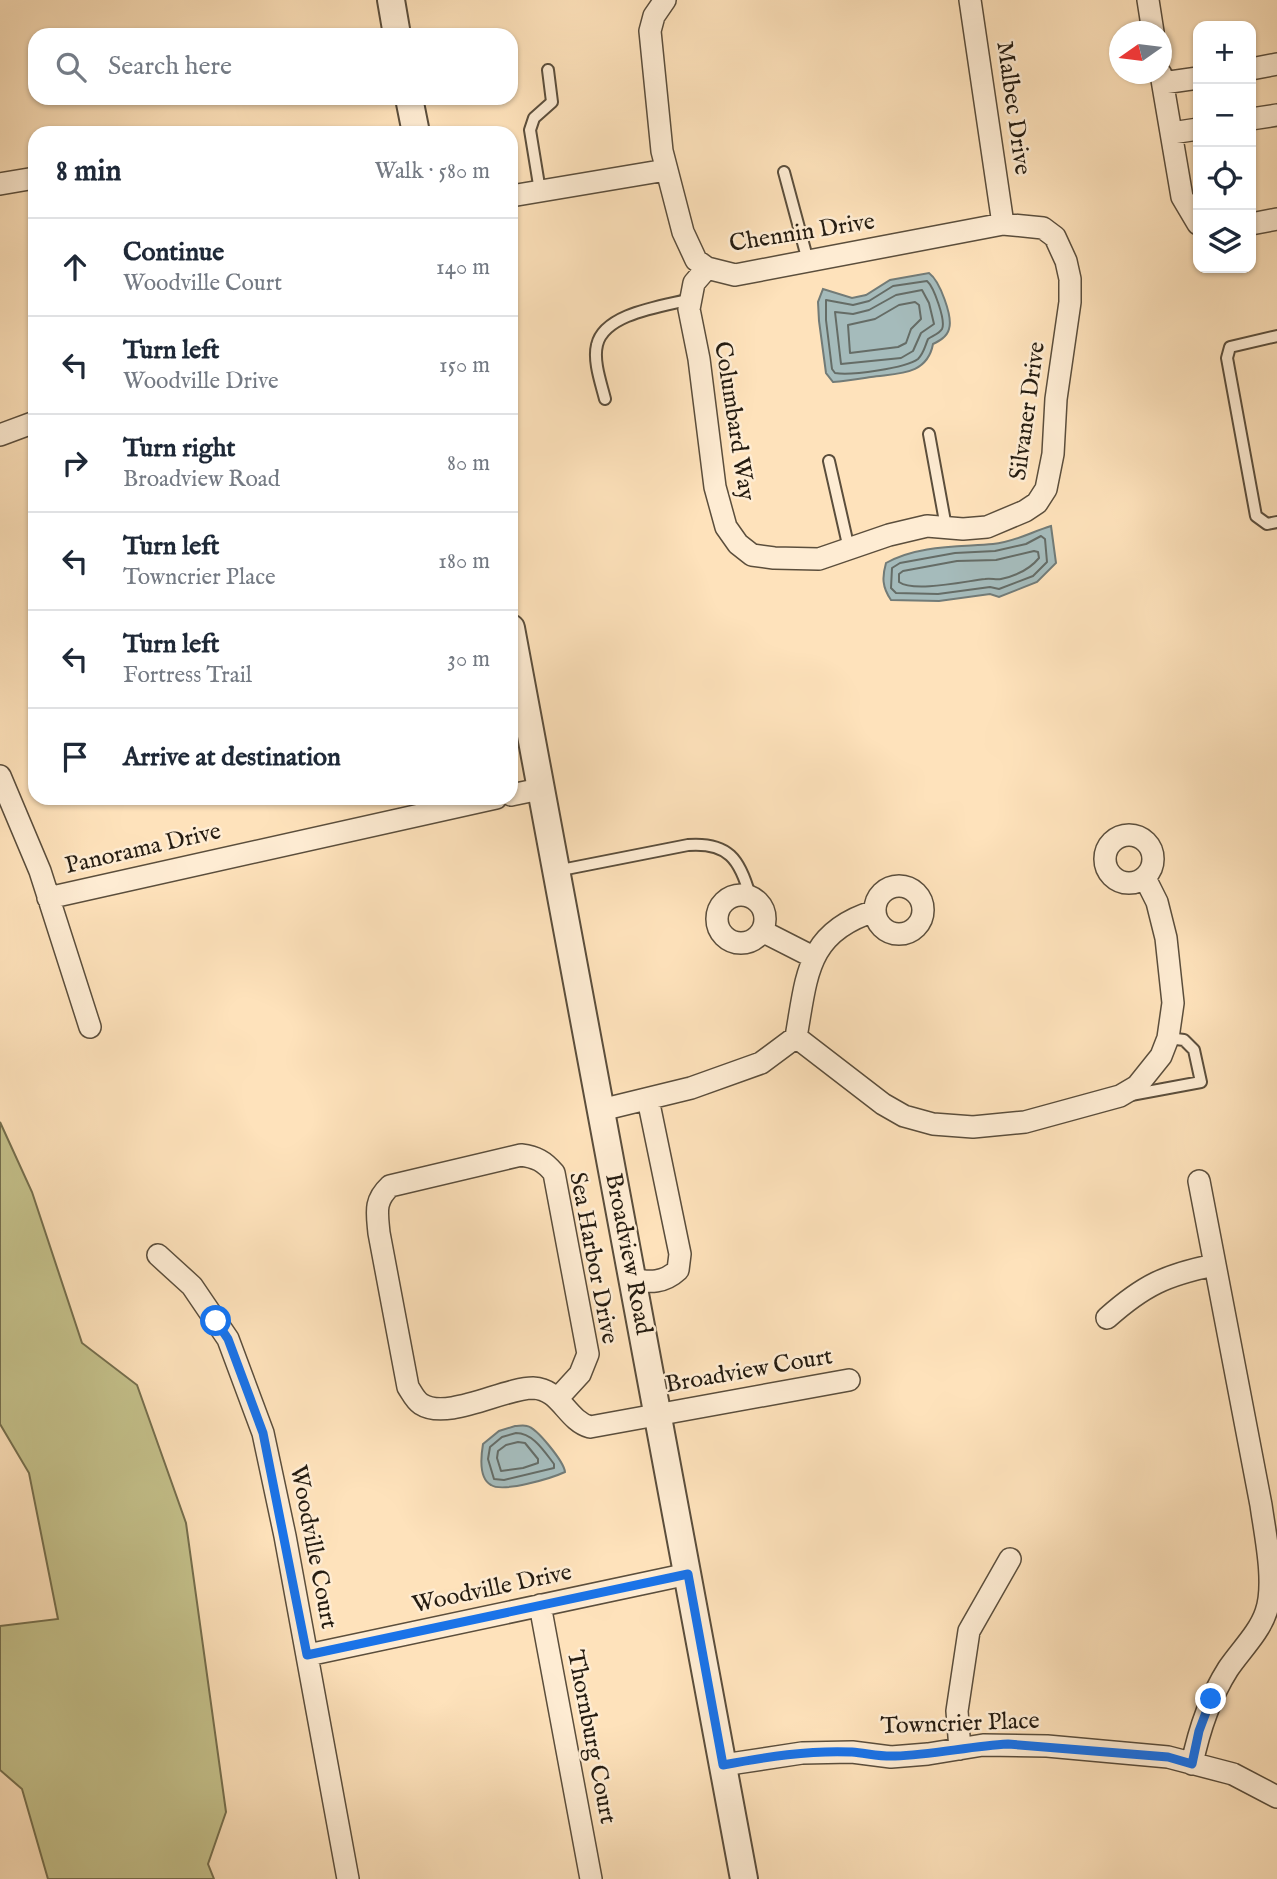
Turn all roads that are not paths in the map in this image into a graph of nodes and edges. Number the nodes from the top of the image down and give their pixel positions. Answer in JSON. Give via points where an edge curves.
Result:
{"nodes":[{"id":1,"x":391,"y":0,"type":"edge"},
{"id":2,"x":665,"y":0,"type":"edge"},
{"id":3,"x":970,"y":0,"type":"edge"},
{"id":4,"x":1147,"y":0,"type":"edge"},
{"id":5,"x":1151,"y":21,"type":"edge"},
{"id":6,"x":396,"y":28,"type":"edge"},
{"id":7,"x":1277,"y":64,"type":"edge"},
{"id":8,"x":1256,"y":68,"type":"edge"},
{"id":9,"x":548,"y":70,"type":"dead end"},
{"id":10,"x":1172,"y":78,"type":"edge"},
{"id":11,"x":1193,"y":78,"type":"edge"},
{"id":12,"x":1163,"y":84,"type":"edge"},
{"id":13,"x":410,"y":105,"type":"edge"},
{"id":14,"x":1277,"y":114,"type":"edge"},
{"id":15,"x":1256,"y":118,"type":"edge"},
{"id":16,"x":415,"y":126,"type":"edge"},
{"id":17,"x":1193,"y":130,"type":"edge"},
{"id":18,"x":1172,"y":133,"type":"junction"},
{"id":19,"x":666,"y":170,"type":"junction"},
{"id":20,"x":784,"y":172,"type":"dead end"},
{"id":21,"x":28,"y":179,"type":"edge"},
{"id":22,"x":0,"y":184,"type":"edge"},
{"id":23,"x":540,"y":191,"type":"junction"},
{"id":24,"x":518,"y":195,"type":"edge"},
{"id":25,"x":1193,"y":216,"type":"edge"},
{"id":26,"x":1277,"y":219,"type":"edge"},
{"id":27,"x":1256,"y":223,"type":"edge"},
{"id":28,"x":1003,"y":224,"type":"junction"},
{"id":29,"x":1043,"y":228,"type":"joint"},
{"id":30,"x":808,"y":261,"type":"junction"},
{"id":31,"x":707,"y":268,"type":"junction"},
{"id":32,"x":691,"y":299,"type":"junction"},
{"id":33,"x":1277,"y":336,"type":"edge"},
{"id":34,"x":605,"y":399,"type":"dead end"},
{"id":35,"x":28,"y":425,"type":"edge"},
{"id":36,"x":929,"y":434,"type":"dead end"},
{"id":37,"x":0,"y":435,"type":"edge"},
{"id":38,"x":829,"y":461,"type":"dead end"},
{"id":39,"x":1277,"y":522,"type":"edge"},
{"id":40,"x":946,"y":527,"type":"junction"},
{"id":41,"x":849,"y":549,"type":"junction"},
{"id":42,"x":774,"y":558,"type":"joint"},
{"id":43,"x":518,"y":667,"type":"edge"},
{"id":44,"x":0,"y":775,"type":"edge"},
{"id":45,"x":540,"y":789,"type":"junction"},
{"id":46,"x":518,"y":794,"type":"edge"},
{"id":47,"x":465,"y":805,"type":"edge"},
{"id":48,"x":556,"y":871,"type":"junction"},
{"id":49,"x":1145,"y":878,"type":"dead end"},
{"id":50,"x":750,"y":896,"type":"junction"},
{"id":51,"x":48,"y":898,"type":"junction"},
{"id":52,"x":875,"y":911,"type":"dead end"},
{"id":53,"x":762,"y":931,"type":"junction"},
{"id":54,"x":813,"y":957,"type":"junction"},
{"id":55,"x":90,"y":1027,"type":"dead end"},
{"id":56,"x":796,"y":1037,"type":"junction"},
{"id":57,"x":1168,"y":1038,"type":"junction"},
{"id":58,"x":1120,"y":1096,"type":"junction"},
{"id":59,"x":648,"y":1099,"type":"junction"},
{"id":60,"x":601,"y":1110,"type":"junction"},
{"id":61,"x":1199,"y":1181,"type":"dead end"},
{"id":62,"x":158,"y":1255,"type":"dead end"},
{"id":63,"x":1214,"y":1265,"type":"junction"},
{"id":64,"x":632,"y":1279,"type":"junction"},
{"id":65,"x":1107,"y":1318,"type":"dead end"},
{"id":66,"x":849,"y":1380,"type":"dead end"},
{"id":67,"x":558,"y":1398,"type":"junction"},
{"id":68,"x":658,"y":1414,"type":"junction"},
{"id":69,"x":1010,"y":1559,"type":"dead end"},
{"id":70,"x":688,"y":1574,"type":"junction"},
{"id":71,"x":540,"y":1605,"type":"junction"},
{"id":72,"x":307,"y":1655,"type":"junction"},
{"id":73,"x":960,"y":1749,"type":"junction"},
{"id":74,"x":1192,"y":1764,"type":"junction"},
{"id":75,"x":723,"y":1765,"type":"junction"},
{"id":76,"x":1277,"y":1797,"type":"edge"},
{"id":77,"x":348,"y":1879,"type":"edge"},
{"id":78,"x":591,"y":1879,"type":"edge"},
{"id":79,"x":744,"y":1879,"type":"edge"}],
"edges":[{"from":1,"to":6,"type":"street"},
{"from":2,"to":19,"type":"street","via":[[650,31]]},
{"from":3,"to":28,"type":"street","name":"Malbec Drive"},
{"from":4,"to":5,"type":"street"},
{"from":7,"to":8,"type":"street"},
{"from":9,"to":23,"type":"lane","via":[[552,102],[534,118],[530,130]]},
{"from":10,"to":11,"type":"street"},
{"from":12,"to":18,"type":"street"},
{"from":13,"to":16,"type":"street"},
{"from":14,"to":15,"type":"street"},
{"from":17,"to":18,"type":"street"},
{"from":18,"to":25,"type":"street","via":[[1182,197]]},
{"from":19,"to":23,"type":"street"},
{"from":19,"to":31,"type":"street","name":"Chennin Drive","via":[[683,232],[696,260]]},
{"from":20,"to":30,"type":"lane"},
{"from":21,"to":22,"type":"street"},
{"from":23,"to":24,"type":"street"},
{"from":26,"to":27,"type":"street"},
{"from":28,"to":29,"type":"street","name":"Chennin Drive"},
{"from":28,"to":30,"type":"street","name":"Chennin Drive"},
{"from":29,"to":40,"type":"street","name":"Silvaner Drive","via":[[1055,237],[1070,279],[1046,489],[1037,503],[1008,520],[987,527]]},
{"from":30,"to":31,"type":"street","name":"Chennin Drive","via":[[735,275]]},
{"from":31,"to":32,"type":"street","via":[[694,283]]},
{"from":32,"to":34,"type":"lane","via":[[644,311],[602,332],[596,347]]},
{"from":32,"to":42,"type":"street","name":"Columbard Way","via":[[723,519],[738,544],[752,555]]},
{"from":33,"to":39,"type":"lane","via":[[1230,346],[1227,358],[1256,516],[1267,524]]},
{"from":35,"to":37,"type":"street"},
{"from":36,"to":40,"type":"lane"},
{"from":38,"to":41,"type":"lane"},
{"from":40,"to":41,"type":"street","name":"Silvaner Drive","via":[[927,526]]},
{"from":41,"to":42,"type":"street","name":"Silvaner Drive","via":[[819,559]]},
{"from":43,"to":45,"type":"street","name":"Broadview Road"},
{"from":44,"to":51,"type":"street"},
{"from":45,"to":46,"type":"street"},
{"from":45,"to":48,"type":"street","name":"Broadview Road"},
{"from":47,"to":51,"type":"street","name":"Panorama Drive"},
{"from":48,"to":50,"type":"lane","via":[[706,844],[732,857]]},
{"from":48,"to":60,"type":"street","name":"Broadview Road"},
{"from":49,"to":57,"type":"street","via":[[1166,938],[1174,1003]]},
{"from":50,"to":53,"type":"street","via":[[763,909]]},
{"from":50,"to":53,"type":"street","via":[[741,894],[724,901],[718,911],[720,929],[741,943]]},
{"from":51,"to":55,"type":"street"},
{"from":52,"to":54,"type":"street","via":[[845,922]]},
{"from":53,"to":54,"type":"street"},
{"from":54,"to":56,"type":"street"},
{"from":56,"to":58,"type":"street","via":[[883,1104],[933,1124],[973,1127],[1025,1122]]},
{"from":56,"to":59,"type":"street","via":[[761,1063]]},
{"from":57,"to":58,"type":"street","via":[[1147,1074]]},
{"from":57,"to":58,"type":"lane","via":[[1184,1040],[1194,1050],[1201,1082]]},
{"from":59,"to":60,"type":"street"},
{"from":59,"to":64,"type":"street","via":[[680,1254],[678,1270],[669,1278]]},
{"from":60,"to":64,"type":"street","name":"Broadview Road"},
{"from":61,"to":63,"type":"street"},
{"from":62,"to":72,"type":"street","name":"Woodville Court","via":[[191,1286],[228,1339],[237,1363],[263,1433]]},
{"from":63,"to":65,"type":"street","via":[[1149,1285]]},
{"from":63,"to":74,"type":"street","via":[[1261,1505],[1269,1593],[1262,1620],[1211,1699]]},
{"from":64,"to":68,"type":"street","name":"Broadview Road"},
{"from":66,"to":68,"type":"street","name":"Broadview Court"},
{"from":67,"to":67,"type":"street","name":"Sea Harbor Drive","via":[[580,1374],[588,1354],[554,1173],[544,1162],[521,1155],[390,1186],[381,1195],[377,1210],[379,1233],[408,1387],[418,1402],[429,1408],[450,1408],[529,1388],[544,1389]]},
{"from":67,"to":68,"type":"street","name":"Broadview Court","via":[[580,1424],[590,1427]]},
{"from":68,"to":70,"type":"street","name":"Broadview Road"},
{"from":69,"to":73,"type":"street","via":[[969,1630],[957,1712]]},
{"from":70,"to":71,"type":"street","name":"Woodville Drive"},
{"from":70,"to":75,"type":"street","name":"Broadview Road"},
{"from":71,"to":72,"type":"street","name":"Woodville Drive"},
{"from":71,"to":78,"type":"street","name":"Thornburg Court"},
{"from":72,"to":77,"type":"street","name":"Woodville Court"},
{"from":73,"to":74,"type":"street","name":"Towncrier Place","via":[[1047,1746],[1168,1757]]},
{"from":73,"to":75,"type":"street","name":"Towncrier Place","via":[[891,1756],[802,1753]]},
{"from":74,"to":76,"type":"street","name":"Towncrier Place","via":[[1233,1774]]},
{"from":75,"to":79,"type":"street","name":"Broadview Road"}]}
